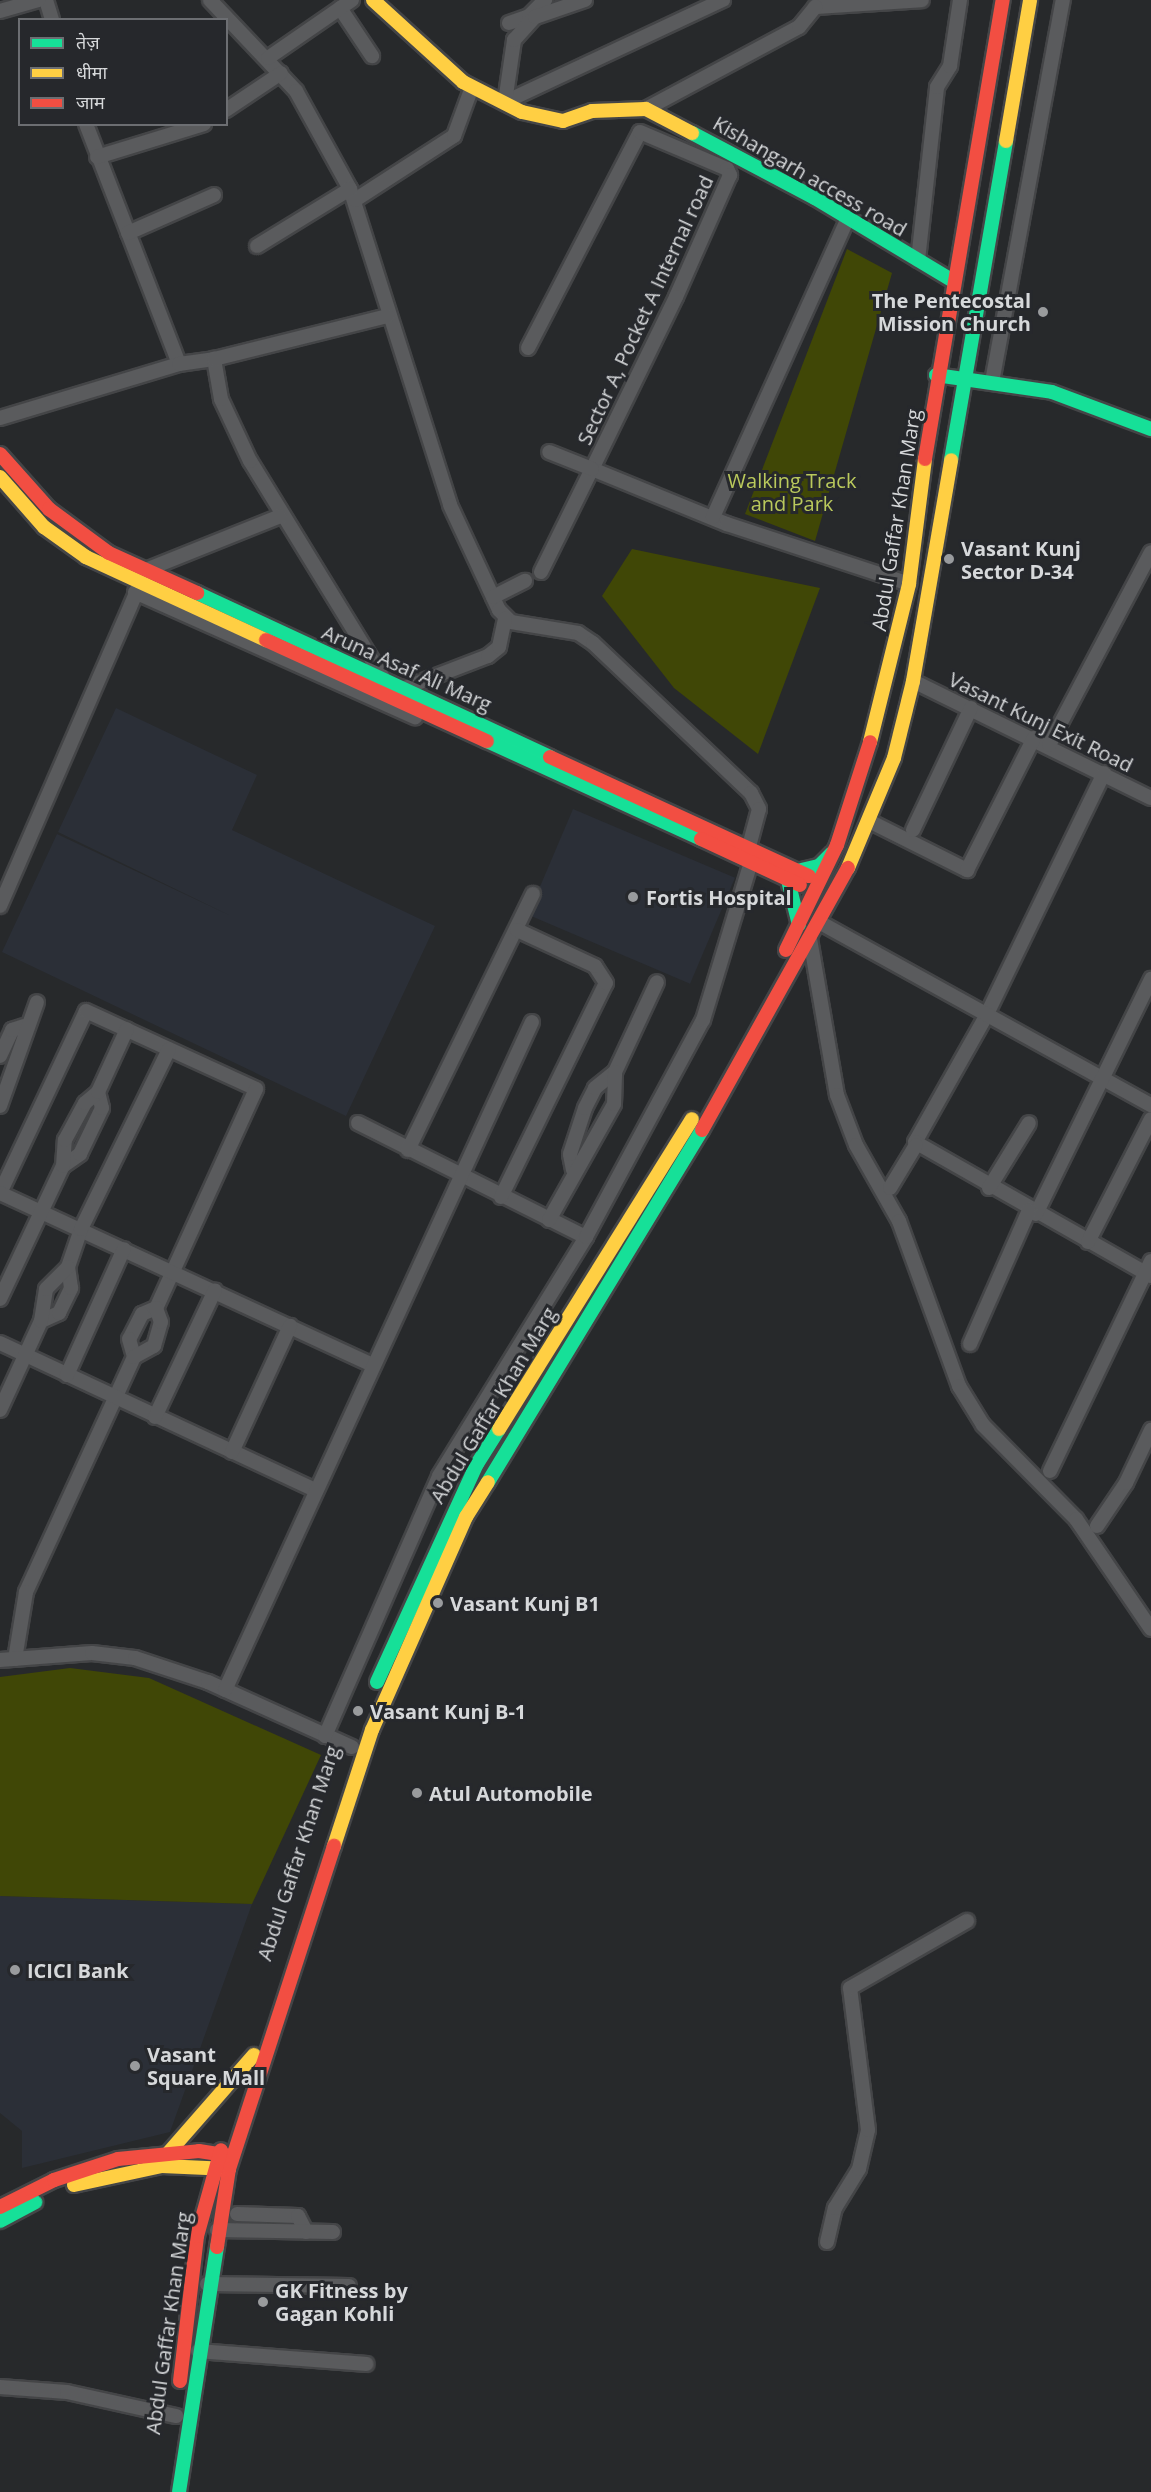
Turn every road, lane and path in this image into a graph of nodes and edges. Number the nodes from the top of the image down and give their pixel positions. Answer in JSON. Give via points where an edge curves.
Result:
{"nodes":[{"id":1,"x":38,"y":0,"type":"edge"},
{"id":2,"x":46,"y":0,"type":"edge"},
{"id":3,"x":210,"y":0,"type":"edge"},
{"id":4,"x":352,"y":0,"type":"edge"},
{"id":5,"x":373,"y":0,"type":"edge"},
{"id":6,"x":545,"y":0,"type":"edge"},
{"id":7,"x":585,"y":0,"type":"edge"},
{"id":8,"x":723,"y":0,"type":"edge"},
{"id":9,"x":922,"y":0,"type":"edge"},
{"id":10,"x":960,"y":0,"type":"edge"},
{"id":11,"x":1003,"y":0,"type":"edge"},
{"id":12,"x":1030,"y":0,"type":"edge"},
{"id":13,"x":1063,"y":0,"type":"edge"},
{"id":14,"x":813,"y":3,"type":"edge"},
{"id":15,"x":340,"y":8,"type":"junction"},
{"id":16,"x":0,"y":11,"type":"edge"},
{"id":17,"x":51,"y":18,"type":"edge"},
{"id":18,"x":509,"y":23,"type":"dead end"},
{"id":19,"x":372,"y":56,"type":"dead end"},
{"id":20,"x":268,"y":58,"type":"junction"},
{"id":21,"x":281,"y":73,"type":"junction"},
{"id":22,"x":472,"y":87,"type":"junction"},
{"id":23,"x":505,"y":102,"type":"junction"},
{"id":24,"x":228,"y":109,"type":"edge"},
{"id":25,"x":646,"y":109,"type":"junction"},
{"id":26,"x":87,"y":126,"type":"edge"},
{"id":27,"x":198,"y":126,"type":"edge"},
{"id":28,"x":97,"y":157,"type":"junction"},
{"id":29,"x":214,"y":195,"type":"dead end"},
{"id":30,"x":352,"y":195,"type":"junction"},
{"id":31,"x":848,"y":218,"type":"junction"},
{"id":32,"x":128,"y":233,"type":"junction"},
{"id":33,"x":256,"y":246,"type":"dead end"},
{"id":34,"x":918,"y":260,"type":"junction"},
{"id":35,"x":953,"y":281,"type":"junction"},
{"id":36,"x":388,"y":316,"type":"junction"},
{"id":37,"x":531,"y":342,"type":"dead end"},
{"id":38,"x":214,"y":359,"type":"junction"},
{"id":39,"x":179,"y":364,"type":"junction"},
{"id":40,"x":936,"y":375,"type":"junction"},
{"id":41,"x":964,"y":378,"type":"junction"},
{"id":42,"x":992,"y":382,"type":"junction"},
{"id":43,"x":0,"y":418,"type":"edge"},
{"id":44,"x":1147,"y":426,"type":"edge"},
{"id":45,"x":549,"y":452,"type":"dead end"},
{"id":46,"x":0,"y":454,"type":"edge"},
{"id":47,"x":592,"y":469,"type":"junction"},
{"id":48,"x":0,"y":477,"type":"edge"},
{"id":49,"x":280,"y":516,"type":"junction"},
{"id":50,"x":713,"y":518,"type":"junction"},
{"id":51,"x":1151,"y":552,"type":"edge"},
{"id":52,"x":541,"y":572,"type":"dead end"},
{"id":53,"x":140,"y":581,"type":"junction"},
{"id":54,"x":525,"y":581,"type":"dead end"},
{"id":55,"x":909,"y":584,"type":"junction"},
{"id":56,"x":493,"y":597,"type":"junction"},
{"id":57,"x":505,"y":619,"type":"junction"},
{"id":58,"x":385,"y":681,"type":"junction"},
{"id":59,"x":913,"y":681,"type":"junction"},
{"id":60,"x":402,"y":688,"type":"junction"},
{"id":61,"x":970,"y":708,"type":"junction"},
{"id":62,"x":1034,"y":738,"type":"junction"},
{"id":63,"x":1049,"y":745,"type":"junction"},
{"id":64,"x":1104,"y":773,"type":"junction"},
{"id":65,"x":592,"y":798,"type":"dead end"},
{"id":66,"x":1151,"y":798,"type":"edge"},
{"id":67,"x":869,"y":820,"type":"junction"},
{"id":68,"x":913,"y":830,"type":"dead end"},
{"id":69,"x":837,"y":845,"type":"junction"},
{"id":70,"x":749,"y":847,"type":"junction"},
{"id":71,"x":750,"y":865,"type":"junction"},
{"id":72,"x":792,"y":875,"type":"junction"},
{"id":73,"x":820,"y":887,"type":"junction"},
{"id":74,"x":839,"y":888,"type":"junction"},
{"id":75,"x":533,"y":894,"type":"dead end"},
{"id":76,"x":0,"y":906,"type":"edge"},
{"id":77,"x":819,"y":922,"type":"junction"},
{"id":78,"x":799,"y":925,"type":"junction"},
{"id":79,"x":517,"y":930,"type":"junction"},
{"id":80,"x":810,"y":935,"type":"junction"},
{"id":81,"x":1151,"y":980,"type":"edge"},
{"id":82,"x":657,"y":982,"type":"dead end"},
{"id":83,"x":37,"y":1002,"type":"dead end"},
{"id":84,"x":985,"y":1018,"type":"junction"},
{"id":85,"x":532,"y":1022,"type":"dead end"},
{"id":86,"x":24,"y":1026,"type":"junction"},
{"id":87,"x":127,"y":1029,"type":"junction"},
{"id":88,"x":169,"y":1049,"type":"junction"},
{"id":89,"x":0,"y":1056,"type":"edge"},
{"id":90,"x":615,"y":1072,"type":"junction"},
{"id":91,"x":1101,"y":1079,"type":"junction"},
{"id":92,"x":98,"y":1092,"type":"junction"},
{"id":93,"x":1151,"y":1105,"type":"edge"},
{"id":94,"x":0,"y":1106,"type":"edge"},
{"id":95,"x":1151,"y":1119,"type":"edge"},
{"id":96,"x":1029,"y":1123,"type":"dead end"},
{"id":97,"x":358,"y":1124,"type":"dead end"},
{"id":98,"x":916,"y":1145,"type":"junction"},
{"id":99,"x":408,"y":1150,"type":"junction"},
{"id":100,"x":63,"y":1166,"type":"junction"},
{"id":101,"x":573,"y":1170,"type":"junction"},
{"id":102,"x":457,"y":1176,"type":"junction"},
{"id":103,"x":890,"y":1188,"type":"dead end"},
{"id":104,"x":989,"y":1188,"type":"junction"},
{"id":105,"x":0,"y":1193,"type":"edge"},
{"id":106,"x":501,"y":1197,"type":"junction"},
{"id":107,"x":40,"y":1211,"type":"junction"},
{"id":108,"x":1033,"y":1212,"type":"junction"},
{"id":109,"x":549,"y":1220,"type":"junction"},
{"id":110,"x":81,"y":1229,"type":"junction"},
{"id":111,"x":586,"y":1237,"type":"junction"},
{"id":112,"x":1088,"y":1242,"type":"junction"},
{"id":113,"x":124,"y":1249,"type":"junction"},
{"id":114,"x":68,"y":1267,"type":"junction"},
{"id":115,"x":170,"y":1270,"type":"junction"},
{"id":116,"x":1149,"y":1270,"type":"edge"},
{"id":117,"x":215,"y":1290,"type":"junction"},
{"id":118,"x":0,"y":1299,"type":"edge"},
{"id":119,"x":156,"y":1308,"type":"junction"},
{"id":120,"x":41,"y":1321,"type":"junction"},
{"id":121,"x":290,"y":1326,"type":"junction"},
{"id":122,"x":0,"y":1343,"type":"edge"},
{"id":123,"x":970,"y":1344,"type":"dead end"},
{"id":124,"x":23,"y":1355,"type":"junction"},
{"id":125,"x":134,"y":1357,"type":"junction"},
{"id":126,"x":372,"y":1365,"type":"junction"},
{"id":127,"x":67,"y":1375,"type":"junction"},
{"id":128,"x":114,"y":1398,"type":"junction"},
{"id":129,"x":0,"y":1410,"type":"edge"},
{"id":130,"x":155,"y":1417,"type":"junction"},
{"id":131,"x":1151,"y":1430,"type":"edge"},
{"id":132,"x":232,"y":1452,"type":"junction"},
{"id":133,"x":1050,"y":1471,"type":"dead end"},
{"id":134,"x":315,"y":1490,"type":"junction"},
{"id":135,"x":1097,"y":1526,"type":"dead end"},
{"id":136,"x":1149,"y":1622,"type":"edge"},
{"id":137,"x":15,"y":1659,"type":"junction"},
{"id":138,"x":0,"y":1660,"type":"edge"},
{"id":139,"x":225,"y":1690,"type":"junction"},
{"id":140,"x":325,"y":1736,"type":"junction"},
{"id":141,"x":352,"y":1747,"type":"junction"},
{"id":142,"x":967,"y":1921,"type":"dead end"},
{"id":143,"x":254,"y":2055,"type":"junction"},
{"id":144,"x":169,"y":2152,"type":"junction"},
{"id":145,"x":224,"y":2161,"type":"junction"},
{"id":146,"x":0,"y":2207,"type":"edge"},
{"id":147,"x":237,"y":2214,"type":"dead end"},
{"id":148,"x":0,"y":2221,"type":"edge"},
{"id":149,"x":217,"y":2230,"type":"junction"},
{"id":150,"x":306,"y":2232,"type":"junction"},
{"id":151,"x":333,"y":2232,"type":"dead end"},
{"id":152,"x":826,"y":2242,"type":"dead end"},
{"id":153,"x":207,"y":2284,"type":"junction"},
{"id":154,"x":348,"y":2286,"type":"dead end"},
{"id":155,"x":198,"y":2351,"type":"junction"},
{"id":156,"x":367,"y":2364,"type":"dead end"},
{"id":157,"x":0,"y":2386,"type":"edge"},
{"id":158,"x":176,"y":2416,"type":"junction"},
{"id":159,"x":165,"y":2492,"type":"edge"},
{"id":160,"x":179,"y":2492,"type":"edge"}],
"edges":[{"from":1,"to":16,"type":"street"},
{"from":2,"to":17,"type":"street"},
{"from":3,"to":20,"type":"street"},
{"from":4,"to":15,"type":"street"},
{"from":5,"to":22,"type":"main road"},
{"from":6,"to":18,"type":"street","via":[[529,16]]},
{"from":7,"to":23,"type":"street","via":[[535,17],[514,40]]},
{"from":8,"to":23,"type":"street"},
{"from":9,"to":14,"type":"street"},
{"from":10,"to":34,"type":"street","via":[[950,66],[937,87]]},
{"from":11,"to":35,"type":"main road"},
{"from":12,"to":41,"type":"main road","name":"Abdul Gaffar Khan Marg"},
{"from":13,"to":42,"type":"street"},
{"from":14,"to":25,"type":"street","via":[[799,27]]},
{"from":15,"to":19,"type":"street"},
{"from":15,"to":20,"type":"street"},
{"from":20,"to":21,"type":"street"},
{"from":21,"to":24,"type":"street"},
{"from":21,"to":30,"type":"street"},
{"from":22,"to":23,"type":"main road"},
{"from":22,"to":30,"type":"street","via":[[454,136]]},
{"from":23,"to":25,"type":"main road","via":[[533,117],[563,121],[592,111]]},
{"from":25,"to":31,"type":"main road","name":"Kishangarh access road"},
{"from":26,"to":28,"type":"street"},
{"from":27,"to":28,"type":"street"},
{"from":28,"to":32,"type":"street"},
{"from":29,"to":32,"type":"street"},
{"from":30,"to":33,"type":"street"},
{"from":30,"to":36,"type":"street"},
{"from":31,"to":34,"type":"main road","name":"Kishangarh access road"},
{"from":31,"to":50,"type":"street"},
{"from":32,"to":39,"type":"street"},
{"from":34,"to":35,"type":"main road","name":"Kishangarh access road"},
{"from":35,"to":40,"type":"main road","name":"Abdul Gaffar Khan Marg"},
{"from":36,"to":38,"type":"street"},
{"from":36,"to":56,"type":"street","via":[[454,518]]},
{"from":37,"to":47,"type":"street","name":"Sector A, Pocket A Internal road","via":[[642,130],[730,172]]},
{"from":38,"to":39,"type":"street"},
{"from":38,"to":49,"type":"street","via":[[232,425]]},
{"from":39,"to":43,"type":"street"},
{"from":40,"to":41,"type":"main road"},
{"from":40,"to":55,"type":"main road","name":"Abdul Gaffar Khan Marg"},
{"from":41,"to":42,"type":"main road"},
{"from":41,"to":59,"type":"main road","name":"Abdul Gaffar Khan Marg"},
{"from":42,"to":44,"type":"main road","via":[[1073,397]]},
{"from":45,"to":47,"type":"street"},
{"from":46,"to":53,"type":"main road","name":"Aruna Asaf Ali Marg","via":[[74,531]]},
{"from":47,"to":50,"type":"street","name":"Sector A, Pocket A Internal road"},
{"from":47,"to":52,"type":"street"},
{"from":48,"to":53,"type":"main road","name":"Aruna Asaf Ali Marg","via":[[57,538]]},
{"from":49,"to":53,"type":"street"},
{"from":49,"to":58,"type":"street"},
{"from":50,"to":55,"type":"street","name":"Sector A, Pocket A Internal road"},
{"from":51,"to":63,"type":"street"},
{"from":53,"to":58,"type":"main road","name":"Aruna Asaf Ali Marg"},
{"from":53,"to":65,"type":"street"},
{"from":53,"to":71,"type":"main road","name":"Aruna Asaf Ali Marg"},
{"from":53,"to":76,"type":"street"},
{"from":54,"to":56,"type":"street"},
{"from":55,"to":69,"type":"main road","name":"Abdul Gaffar Khan Marg","via":[[881,711]]},
{"from":56,"to":57,"type":"street"},
{"from":57,"to":60,"type":"street","via":[[500,647],[488,656]]},
{"from":57,"to":70,"type":"street","via":[[578,633],[593,643],[751,793],[759,809]]},
{"from":58,"to":60,"type":"main road","name":"Aruna Asaf Ali Marg"},
{"from":59,"to":61,"type":"street","name":"Vasant Kunj Exit Road"},
{"from":59,"to":67,"type":"main road","name":"Abdul Gaffar Khan Marg","via":[[894,758]]},
{"from":60,"to":70,"type":"main road","name":"Aruna Asaf Ali Marg"},
{"from":61,"to":62,"type":"street","name":"Vasant Kunj Exit Road"},
{"from":61,"to":68,"type":"street"},
{"from":62,"to":63,"type":"street","name":"Vasant Kunj Exit Road"},
{"from":62,"to":67,"type":"street","via":[[967,870]]},
{"from":63,"to":64,"type":"street","name":"Vasant Kunj Exit Road"},
{"from":64,"to":66,"type":"street","name":"Vasant Kunj Exit Road"},
{"from":64,"to":84,"type":"street"},
{"from":67,"to":74,"type":"main road","name":"Abdul Gaffar Khan Marg"},
{"from":69,"to":72,"type":"main road","via":[[819,866]]},
{"from":69,"to":73,"type":"main road","name":"Abdul Gaffar Khan Marg"},
{"from":70,"to":72,"type":"main road","name":"Aruna Asaf Ali Marg"},
{"from":71,"to":72,"type":"main road","name":"Aruna Asaf Ali Marg"},
{"from":71,"to":111,"type":"street","via":[[703,1020]]},
{"from":72,"to":73,"type":"main road","name":"Aruna Asaf Ali Marg"},
{"from":72,"to":78,"type":"main road"},
{"from":73,"to":74,"type":"main road","name":"Aruna Asaf Ali Marg"},
{"from":73,"to":78,"type":"main road","name":"Abdul Gaffar Khan Marg"},
{"from":74,"to":77,"type":"main road","name":"Abdul Gaffar Khan Marg"},
{"from":75,"to":79,"type":"street"},
{"from":77,"to":80,"type":"main road","name":"Abdul Gaffar Khan Marg"},
{"from":77,"to":84,"type":"street"},
{"from":78,"to":141,"type":"main road","name":"Abdul Gaffar Khan Marg","via":[[688,1126],[473,1472],[418,1584]]},
{"from":79,"to":99,"type":"street"},
{"from":79,"to":106,"type":"street","via":[[595,966],[606,983]]},
{"from":80,"to":136,"type":"street","via":[[837,1095],[856,1145],[899,1221],[959,1386],[983,1425],[1076,1519]]},
{"from":80,"to":145,"type":"main road","name":"Abdul Gaffar Khan Marg","via":[[659,1204],[506,1449],[453,1544],[366,1747]]},
{"from":81,"to":91,"type":"street"},
{"from":82,"to":90,"type":"street"},
{"from":83,"to":86,"type":"street"},
{"from":84,"to":91,"type":"street"},
{"from":84,"to":98,"type":"street"},
{"from":85,"to":102,"type":"street"},
{"from":86,"to":89,"type":"street","via":[[12,1030]]},
{"from":86,"to":94,"type":"street","via":[[27,1041]]},
{"from":87,"to":88,"type":"street"},
{"from":87,"to":92,"type":"street"},
{"from":87,"to":105,"type":"street","via":[[90,1011],[82,1014]]},
{"from":88,"to":110,"type":"street"},
{"from":88,"to":115,"type":"street","via":[[256,1089]]},
{"from":90,"to":101,"type":"street","via":[[614,1104],[591,1150]]},
{"from":90,"to":101,"type":"street","via":[[595,1088],[585,1108],[570,1154]]},
{"from":91,"to":93,"type":"street"},
{"from":91,"to":108,"type":"street"},
{"from":92,"to":100,"type":"street","via":[[69,1133],[61,1151]]},
{"from":92,"to":100,"type":"street","via":[[102,1108],[80,1154]]},
{"from":95,"to":112,"type":"street"},
{"from":96,"to":104,"type":"street"},
{"from":97,"to":99,"type":"street"},
{"from":98,"to":103,"type":"street"},
{"from":98,"to":104,"type":"street"},
{"from":99,"to":102,"type":"street"},
{"from":100,"to":107,"type":"street"},
{"from":101,"to":109,"type":"street"},
{"from":102,"to":106,"type":"street"},
{"from":102,"to":126,"type":"street"},
{"from":104,"to":108,"type":"street"},
{"from":105,"to":107,"type":"street"},
{"from":106,"to":109,"type":"street"},
{"from":107,"to":110,"type":"street"},
{"from":107,"to":118,"type":"street"},
{"from":108,"to":112,"type":"street"},
{"from":108,"to":123,"type":"street"},
{"from":109,"to":111,"type":"street"},
{"from":110,"to":113,"type":"street"},
{"from":110,"to":114,"type":"street"},
{"from":111,"to":140,"type":"street","via":[[439,1476]]},
{"from":112,"to":116,"type":"street"},
{"from":113,"to":115,"type":"street"},
{"from":113,"to":127,"type":"street"},
{"from":114,"to":120,"type":"street","via":[[46,1289]]},
{"from":114,"to":120,"type":"street","via":[[71,1288],[59,1312]]},
{"from":115,"to":117,"type":"street"},
{"from":115,"to":119,"type":"street"},
{"from":116,"to":133,"type":"street"},
{"from":117,"to":121,"type":"street"},
{"from":117,"to":130,"type":"street"},
{"from":119,"to":125,"type":"street","via":[[142,1314],[129,1339]]},
{"from":119,"to":125,"type":"street","via":[[161,1322],[154,1346],[150,1353]]},
{"from":120,"to":124,"type":"street"},
{"from":121,"to":126,"type":"street"},
{"from":121,"to":132,"type":"street"},
{"from":122,"to":124,"type":"street"},
{"from":124,"to":127,"type":"street"},
{"from":124,"to":129,"type":"street"},
{"from":125,"to":128,"type":"street"},
{"from":126,"to":134,"type":"street"},
{"from":127,"to":128,"type":"street"},
{"from":128,"to":130,"type":"street"},
{"from":128,"to":137,"type":"street","via":[[29,1581]]},
{"from":130,"to":132,"type":"street"},
{"from":131,"to":135,"type":"street","via":[[1126,1483]]},
{"from":132,"to":134,"type":"street"},
{"from":134,"to":139,"type":"street"},
{"from":137,"to":138,"type":"street"},
{"from":137,"to":139,"type":"street","via":[[113,1654]]},
{"from":139,"to":140,"type":"street"},
{"from":140,"to":141,"type":"street"},
{"from":141,"to":143,"type":"main road","name":"Abdul Gaffar Khan Marg"},
{"from":142,"to":152,"type":"street","via":[[850,1988],[868,2130],[859,2169],[835,2208]]},
{"from":143,"to":144,"type":"main road"},
{"from":143,"to":145,"type":"main road","name":"Abdul Gaffar Khan Marg"},
{"from":144,"to":145,"type":"main road"},
{"from":144,"to":146,"type":"main road","via":[[71,2173]]},
{"from":145,"to":148,"type":"main road","via":[[162,2166],[88,2180]]},
{"from":145,"to":149,"type":"main road","name":"Abdul Gaffar Khan Marg"},
{"from":145,"to":158,"type":"main road","name":"Abdul Gaffar Khan Marg","via":[[197,2236]]},
{"from":147,"to":150,"type":"street","via":[[298,2216]]},
{"from":149,"to":150,"type":"street"},
{"from":149,"to":153,"type":"main road","name":"Abdul Gaffar Khan Marg"},
{"from":150,"to":151,"type":"street"},
{"from":153,"to":154,"type":"street"},
{"from":153,"to":155,"type":"main road","name":"Abdul Gaffar Khan Marg"},
{"from":155,"to":156,"type":"street"},
{"from":155,"to":160,"type":"main road","name":"Abdul Gaffar Khan Marg"},
{"from":157,"to":158,"type":"street","via":[[68,2391]]},
{"from":158,"to":159,"type":"main road","name":"Abdul Gaffar Khan Marg"}]}
